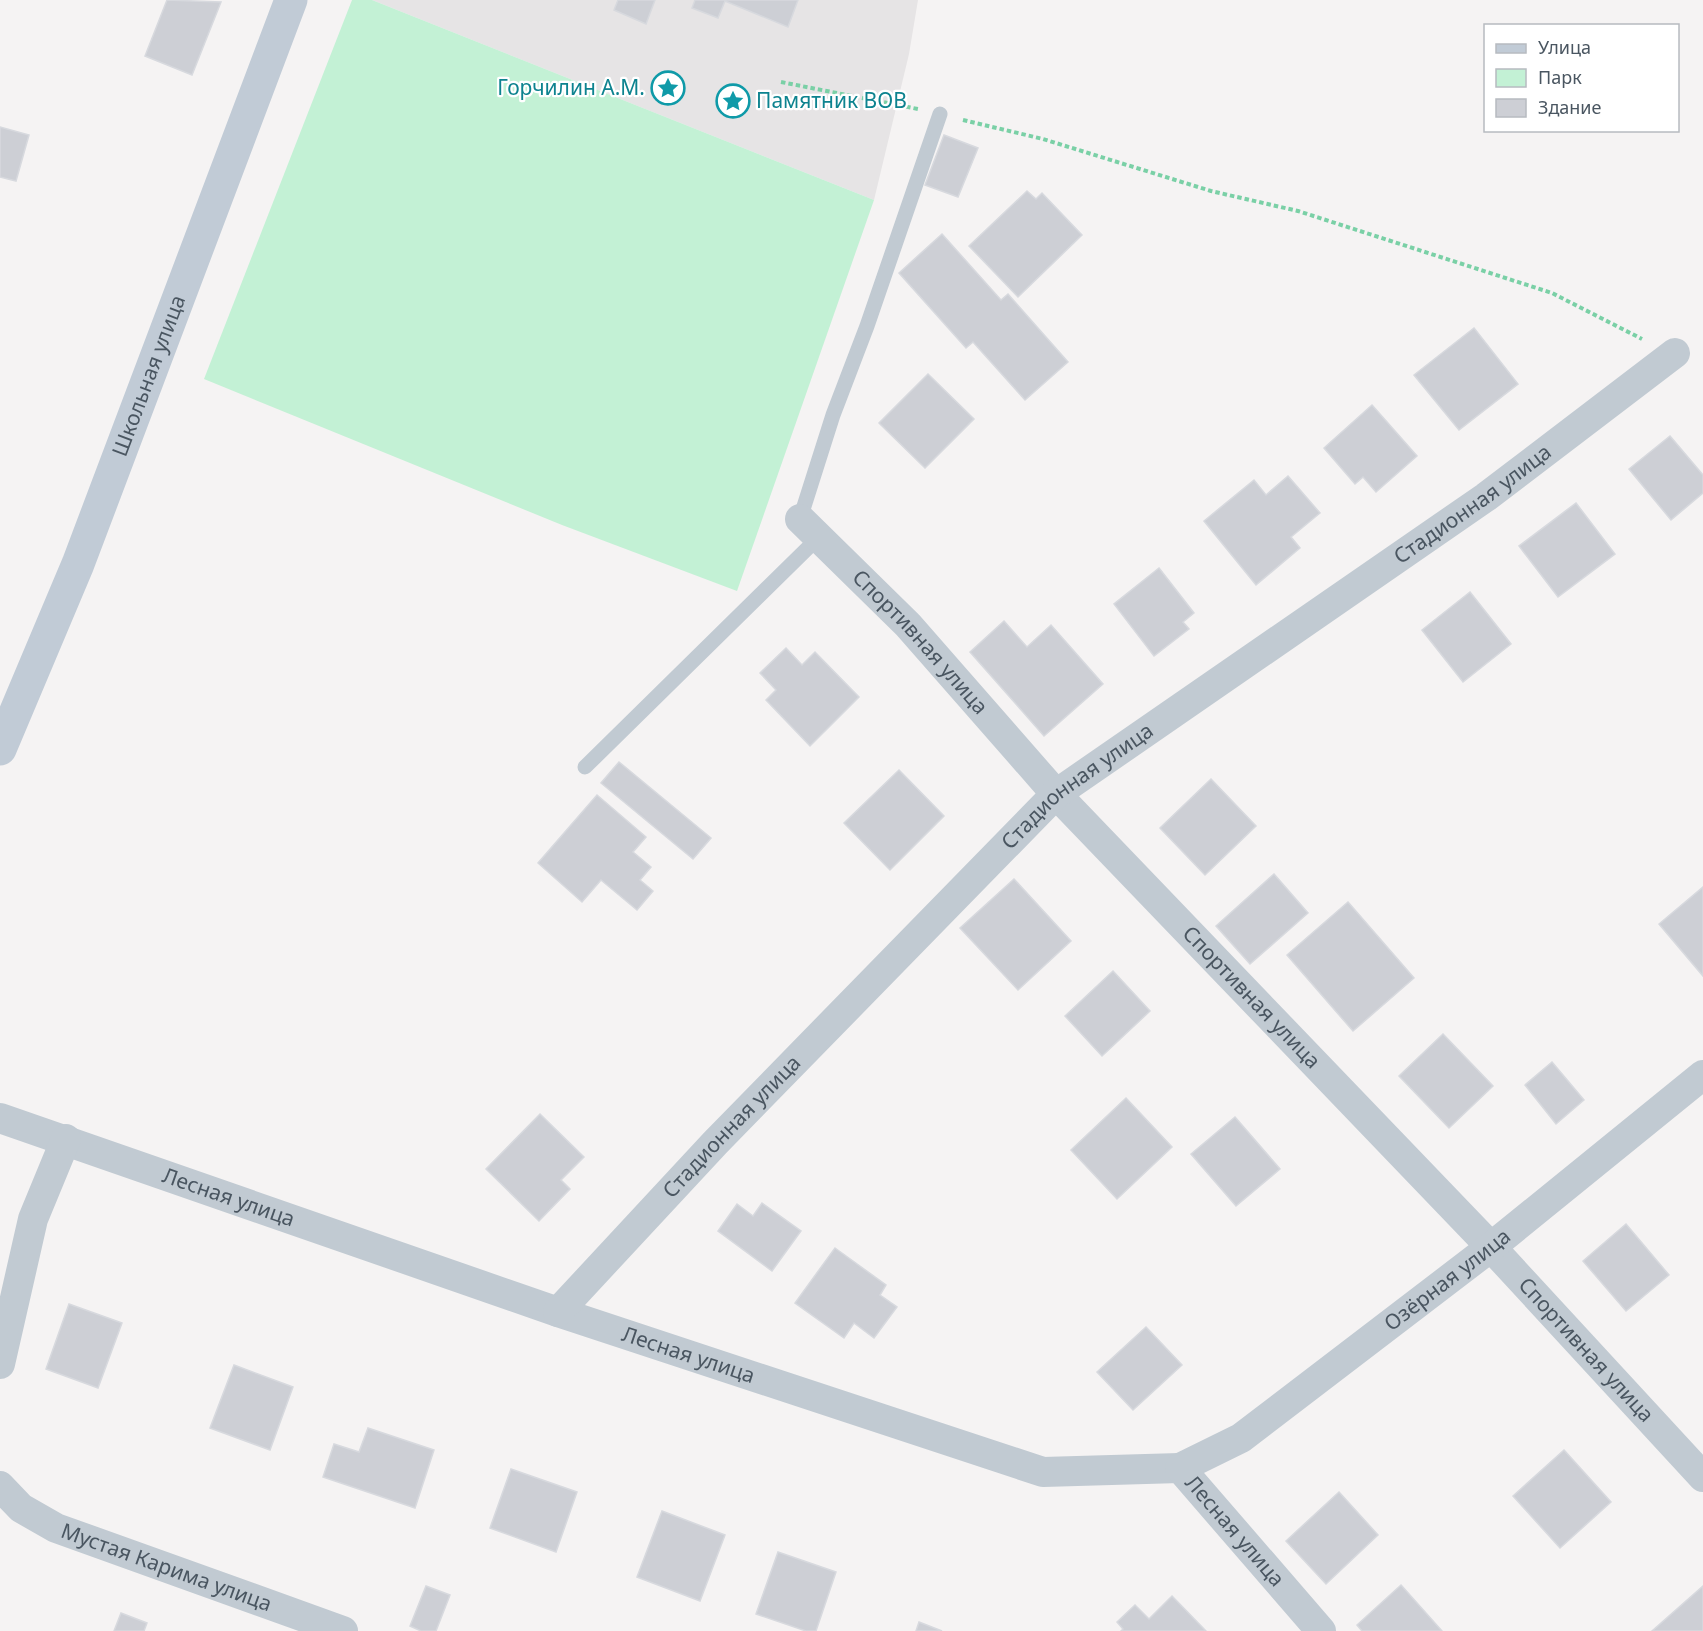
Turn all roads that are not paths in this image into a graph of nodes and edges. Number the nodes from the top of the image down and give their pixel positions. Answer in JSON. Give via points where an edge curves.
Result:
{"nodes":[{"id":1,"x":291,"y":0,"type":"edge"},
{"id":2,"x":940,"y":114,"type":"road end"},
{"id":3,"x":1674,"y":353,"type":"road end"},
{"id":4,"x":810,"y":528,"type":"junction"},
{"id":5,"x":0,"y":749,"type":"edge"},
{"id":6,"x":585,"y":767,"type":"dead end"},
{"id":7,"x":1056,"y":794,"type":"junction"},
{"id":8,"x":1703,"y":1075,"type":"edge"},
{"id":9,"x":0,"y":1118,"type":"edge"},
{"id":10,"x":66,"y":1139,"type":"junction"},
{"id":11,"x":1491,"y":1247,"type":"junction"},
{"id":12,"x":558,"y":1312,"type":"junction"},
{"id":13,"x":0,"y":1364,"type":"edge"},
{"id":14,"x":1180,"y":1468,"type":"junction"},
{"id":15,"x":1703,"y":1477,"type":"edge"},
{"id":16,"x":0,"y":1486,"type":"edge"},
{"id":17,"x":343,"y":1631,"type":"edge"},
{"id":18,"x":1321,"y":1631,"type":"edge"}],
"edges":[{"from":1,"to":5,"type":"street","name":"Школьная улица","via":[[78,564]]},
{"from":2,"to":4,"type":"lane","via":[[833,415]]},
{"from":3,"to":7,"type":"street","name":"Стадионная улица","via":[[1486,497]]},
{"from":4,"to":6,"type":"lane"},
{"from":4,"to":7,"type":"street","name":"Спортивная улица","via":[[908,625]]},
{"from":7,"to":11,"type":"street","name":"Спортивная улица"},
{"from":7,"to":12,"type":"street","name":"Стадионная улица","via":[[715,1143]]},
{"from":8,"to":11,"type":"street","name":"Озёрная улица"},
{"from":9,"to":10,"type":"street","name":"Лесная улица"},
{"from":10,"to":12,"type":"street","name":"Лесная улица"},
{"from":10,"to":13,"type":"street","via":[[33,1219]]},
{"from":11,"to":14,"type":"street","name":"Озёрная улица","via":[[1241,1438]]},
{"from":11,"to":15,"type":"street","name":"Спортивная улица"},
{"from":12,"to":14,"type":"street","name":"Лесная улица","via":[[1043,1472]]},
{"from":14,"to":18,"type":"street","name":"Лесная улица"},
{"from":16,"to":17,"type":"street","name":"Мустая Карима улица","via":[[21,1508],[56,1528]]}]}
